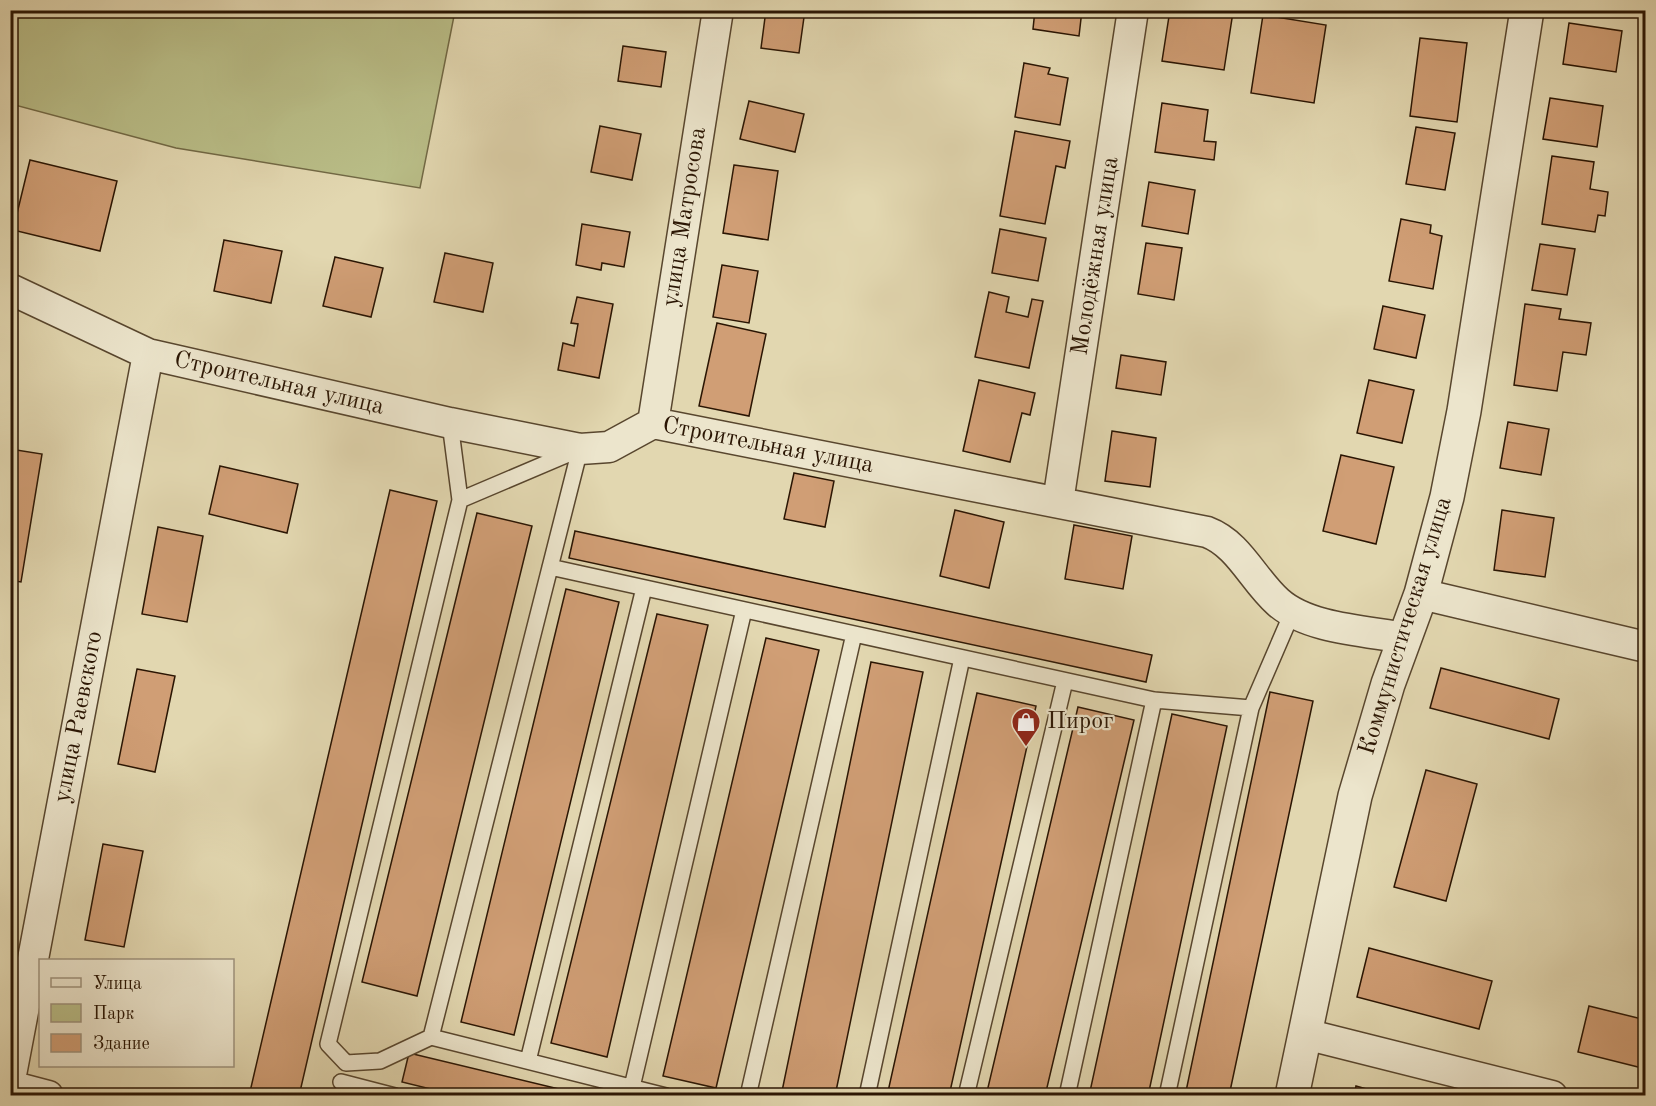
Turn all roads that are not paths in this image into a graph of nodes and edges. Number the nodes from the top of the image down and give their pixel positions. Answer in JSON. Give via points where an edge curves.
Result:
{"nodes":[{"id":1,"x":718,"y":10,"type":"edge"},
{"id":2,"x":1133,"y":10,"type":"edge"},
{"id":3,"x":1527,"y":10,"type":"edge"},
{"id":4,"x":10,"y":289,"type":"edge"},
{"id":5,"x":148,"y":354,"type":"junction"},
{"id":6,"x":450,"y":423,"type":"junction"},
{"id":7,"x":652,"y":423,"type":"junction"},
{"id":8,"x":580,"y":449,"type":"junction"},
{"id":9,"x":460,"y":500,"type":"junction"},
{"id":10,"x":1058,"y":502,"type":"junction"},
{"id":11,"x":550,"y":567,"type":"junction"},
{"id":12,"x":644,"y":588,"type":"junction"},
{"id":13,"x":1421,"y":594,"type":"junction"},
{"id":14,"x":744,"y":610,"type":"junction"},
{"id":15,"x":1292,"y":613,"type":"junction"},
{"id":16,"x":854,"y":634,"type":"junction"},
{"id":17,"x":1405,"y":638,"type":"junction"},
{"id":18,"x":1646,"y":647,"type":"edge"},
{"id":19,"x":962,"y":658,"type":"junction"},
{"id":20,"x":1065,"y":681,"type":"junction"},
{"id":21,"x":1154,"y":700,"type":"junction"},
{"id":22,"x":1251,"y":708,"type":"junction"},
{"id":23,"x":1305,"y":1034,"type":"junction"},
{"id":24,"x":431,"y":1037,"type":"junction"},
{"id":25,"x":528,"y":1061,"type":"junction"},
{"id":26,"x":346,"y":1063,"type":"junction"},
{"id":27,"x":10,"y":1080,"type":"edge"},
{"id":28,"x":10,"y":1086,"type":"edge"},
{"id":29,"x":632,"y":1087,"type":"junction"},
{"id":30,"x":339,"y":1089,"type":"edge"},
{"id":31,"x":48,"y":1095,"type":"edge"},
{"id":32,"x":395,"y":1095,"type":"edge"},
{"id":33,"x":666,"y":1095,"type":"edge"},
{"id":34,"x":748,"y":1095,"type":"edge"},
{"id":35,"x":867,"y":1095,"type":"edge"},
{"id":36,"x":966,"y":1095,"type":"edge"},
{"id":37,"x":1067,"y":1095,"type":"edge"},
{"id":38,"x":1167,"y":1095,"type":"edge"},
{"id":39,"x":1292,"y":1095,"type":"edge"},
{"id":40,"x":1552,"y":1095,"type":"edge"}],
"edges":[{"from":1,"to":7,"type":"street","name":"улица Матросова"},
{"from":2,"to":10,"type":"street","name":"Молодёжная улица"},
{"from":3,"to":13,"type":"street","name":"Коммунистическая улица","via":[[1464,411],[1438,538]]},
{"from":4,"to":5,"type":"street","name":"Строительная улица"},
{"from":5,"to":6,"type":"street","name":"Строительная улица"},
{"from":5,"to":27,"type":"street","name":"улица Раевского"},
{"from":6,"to":8,"type":"street","name":"Строительная улица"},
{"from":6,"to":9,"type":"lane"},
{"from":7,"to":8,"type":"street","name":"Строительная улица","via":[[609,447]]},
{"from":7,"to":10,"type":"street","name":"Строительная улица"},
{"from":8,"to":9,"type":"lane"},
{"from":8,"to":11,"type":"lane"},
{"from":9,"to":26,"type":"lane","via":[[328,1044]]},
{"from":10,"to":15,"type":"street","name":"Строительная улица","via":[[1218,536]]},
{"from":11,"to":12,"type":"lane"},
{"from":11,"to":24,"type":"lane"},
{"from":12,"to":14,"type":"lane"},
{"from":12,"to":25,"type":"lane"},
{"from":13,"to":17,"type":"street","name":"Коммунистическая улица"},
{"from":13,"to":18,"type":"street"},
{"from":14,"to":16,"type":"lane"},
{"from":14,"to":29,"type":"lane"},
{"from":15,"to":17,"type":"street","name":"Строительная улица","via":[[1310,621]]},
{"from":15,"to":22,"type":"lane"},
{"from":16,"to":19,"type":"lane"},
{"from":16,"to":34,"type":"lane"},
{"from":17,"to":23,"type":"street","name":"Коммунистическая улица","via":[[1355,796]]},
{"from":19,"to":20,"type":"lane"},
{"from":19,"to":35,"type":"lane"},
{"from":20,"to":21,"type":"lane"},
{"from":20,"to":36,"type":"lane"},
{"from":21,"to":22,"type":"lane"},
{"from":21,"to":37,"type":"lane"},
{"from":22,"to":38,"type":"lane"},
{"from":23,"to":39,"type":"street","name":"Коммунистическая улица"},
{"from":23,"to":40,"type":"street"},
{"from":24,"to":25,"type":"lane"},
{"from":24,"to":26,"type":"lane","via":[[380,1061]]},
{"from":25,"to":29,"type":"lane"},
{"from":26,"to":30,"type":"lane"},
{"from":28,"to":31,"type":"street"},
{"from":29,"to":33,"type":"lane"},
{"from":30,"to":32,"type":"lane"}]}
